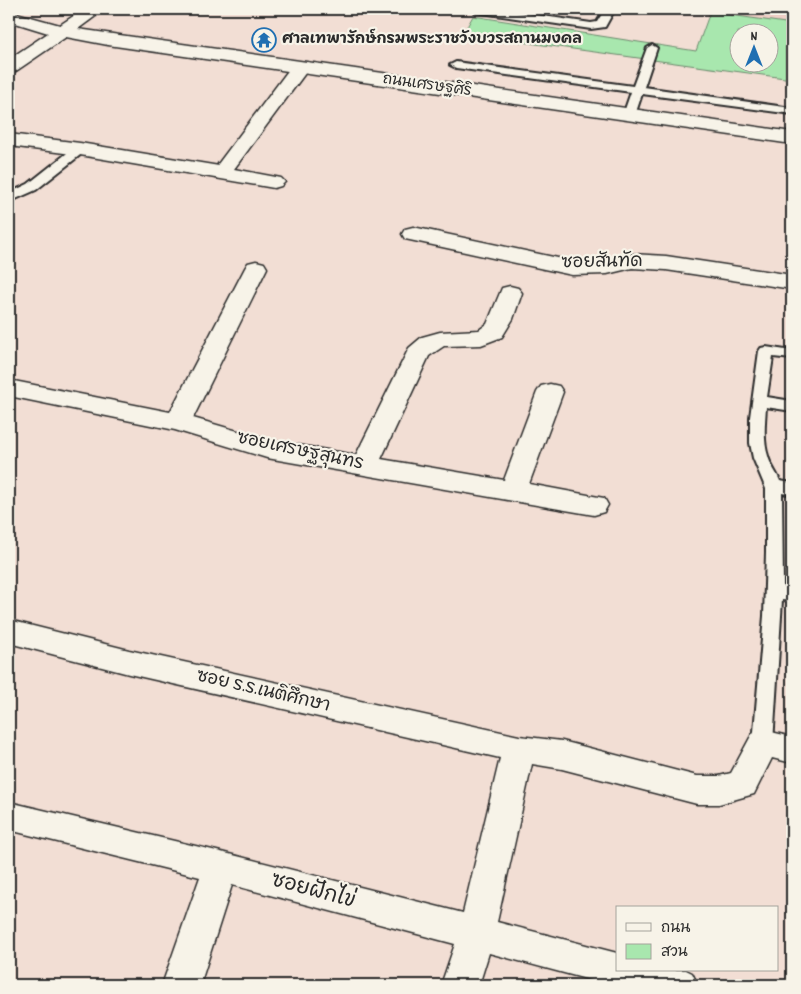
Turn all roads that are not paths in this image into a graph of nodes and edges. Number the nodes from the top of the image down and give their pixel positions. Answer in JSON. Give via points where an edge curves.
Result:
{"nodes":[{"id":1,"x":96,"y":9,"type":"edge"},
{"id":2,"x":475,"y":9,"type":"edge"},
{"id":3,"x":610,"y":9,"type":"edge"},
{"id":4,"x":9,"y":16,"type":"edge"},
{"id":5,"x":62,"y":31,"type":"junction"},
{"id":6,"x":652,"y":48,"type":"dead end"},
{"id":7,"x":456,"y":65,"type":"dead end"},
{"id":8,"x":9,"y":67,"type":"edge"},
{"id":9,"x":300,"y":68,"type":"junction"},
{"id":10,"x":638,"y":90,"type":"junction"},
{"id":11,"x":792,"y":111,"type":"edge"},
{"id":12,"x":629,"y":114,"type":"junction"},
{"id":13,"x":792,"y":138,"type":"edge"},
{"id":14,"x":9,"y":140,"type":"edge"},
{"id":15,"x":80,"y":149,"type":"junction"},
{"id":16,"x":228,"y":164,"type":"dead end"},
{"id":17,"x":274,"y":182,"type":"dead end"},
{"id":18,"x":9,"y":198,"type":"edge"},
{"id":19,"x":413,"y":234,"type":"dead end"},
{"id":20,"x":256,"y":268,"type":"dead end"},
{"id":21,"x":792,"y":282,"type":"edge"},
{"id":22,"x":510,"y":293,"type":"dead end"},
{"id":23,"x":792,"y":355,"type":"edge"},
{"id":24,"x":9,"y":388,"type":"edge"},
{"id":25,"x":550,"y":392,"type":"dead end"},
{"id":26,"x":760,"y":401,"type":"junction"},
{"id":27,"x":792,"y":406,"type":"edge"},
{"id":28,"x":178,"y":422,"type":"junction"},
{"id":29,"x":364,"y":466,"type":"junction"},
{"id":30,"x":774,"y":486,"type":"junction"},
{"id":31,"x":792,"y":489,"type":"edge"},
{"id":32,"x":513,"y":491,"type":"junction"},
{"id":33,"x":594,"y":505,"type":"dead end"},
{"id":34,"x":784,"y":593,"type":"edge"},
{"id":35,"x":9,"y":631,"type":"edge"},
{"id":36,"x":778,"y":747,"type":"edge"},
{"id":37,"x":519,"y":749,"type":"junction"},
{"id":38,"x":9,"y":816,"type":"edge"},
{"id":39,"x":221,"y":867,"type":"junction"},
{"id":40,"x":476,"y":935,"type":"junction"},
{"id":41,"x":616,"y":970,"type":"edge"},
{"id":42,"x":626,"y":972,"type":"edge"},
{"id":43,"x":181,"y":985,"type":"edge"},
{"id":44,"x":460,"y":985,"type":"edge"},
{"id":45,"x":678,"y":985,"type":"edge"}],
"edges":[{"from":1,"to":5,"type":"street"},
{"from":2,"to":3,"type":"lane","via":[[591,26],[601,25]]},
{"from":4,"to":5,"type":"street","name":"ถนนเศรษฐศิริ"},
{"from":5,"to":8,"type":"street"},
{"from":5,"to":9,"type":"street","name":"ถนนเศรษฐศิริ"},
{"from":6,"to":10,"type":"lane"},
{"from":7,"to":10,"type":"lane"},
{"from":9,"to":12,"type":"street","name":"ถนนเศรษฐศิริ"},
{"from":9,"to":16,"type":"street"},
{"from":10,"to":11,"type":"lane"},
{"from":10,"to":12,"type":"lane"},
{"from":12,"to":13,"type":"street","name":"ถนนเศรษฐศิริ"},
{"from":14,"to":15,"type":"street"},
{"from":15,"to":17,"type":"street"},
{"from":15,"to":18,"type":"lane","via":[[32,187]]},
{"from":19,"to":21,"type":"street","name":"ซอยสันทัด","via":[[572,268],[607,267],[632,261],[666,263]]},
{"from":20,"to":28,"type":"street"},
{"from":22,"to":29,"type":"street","via":[[493,332],[485,337],[439,339],[418,353]]},
{"from":23,"to":26,"type":"lane","via":[[766,351]]},
{"from":24,"to":28,"type":"street","name":"ซอยเศรษฐสุนทร"},
{"from":25,"to":32,"type":"street"},
{"from":26,"to":27,"type":"lane"},
{"from":26,"to":30,"type":"lane","via":[[760,454]]},
{"from":28,"to":29,"type":"street","name":"ซอยเศรษฐสุนทร","via":[[267,449]]},
{"from":29,"to":32,"type":"street","name":"ซอยเศรษฐสุนทร"},
{"from":30,"to":31,"type":"lane"},
{"from":30,"to":34,"type":"lane"},
{"from":32,"to":33,"type":"street","name":"ซอยเศรษฐสุนทร"},
{"from":34,"to":36,"type":"lane"},
{"from":35,"to":37,"type":"street","name":"ซอย ร.ร.เนติศึกษา","via":[[129,662]]},
{"from":36,"to":37,"type":"street","name":"ซอย ร.ร.เนติศึกษา","via":[[742,784],[719,790],[697,790],[562,755]]},
{"from":37,"to":40,"type":"street"},
{"from":38,"to":39,"type":"street","name":"ซอยฝักไข่"},
{"from":39,"to":40,"type":"street","name":"ซอยฝักไข่"},
{"from":39,"to":43,"type":"street"},
{"from":40,"to":41,"type":"street","name":"ซอยฝักไข่"},
{"from":40,"to":44,"type":"street"},
{"from":42,"to":45,"type":"street","name":"ซอยฝักไข่"}]}
